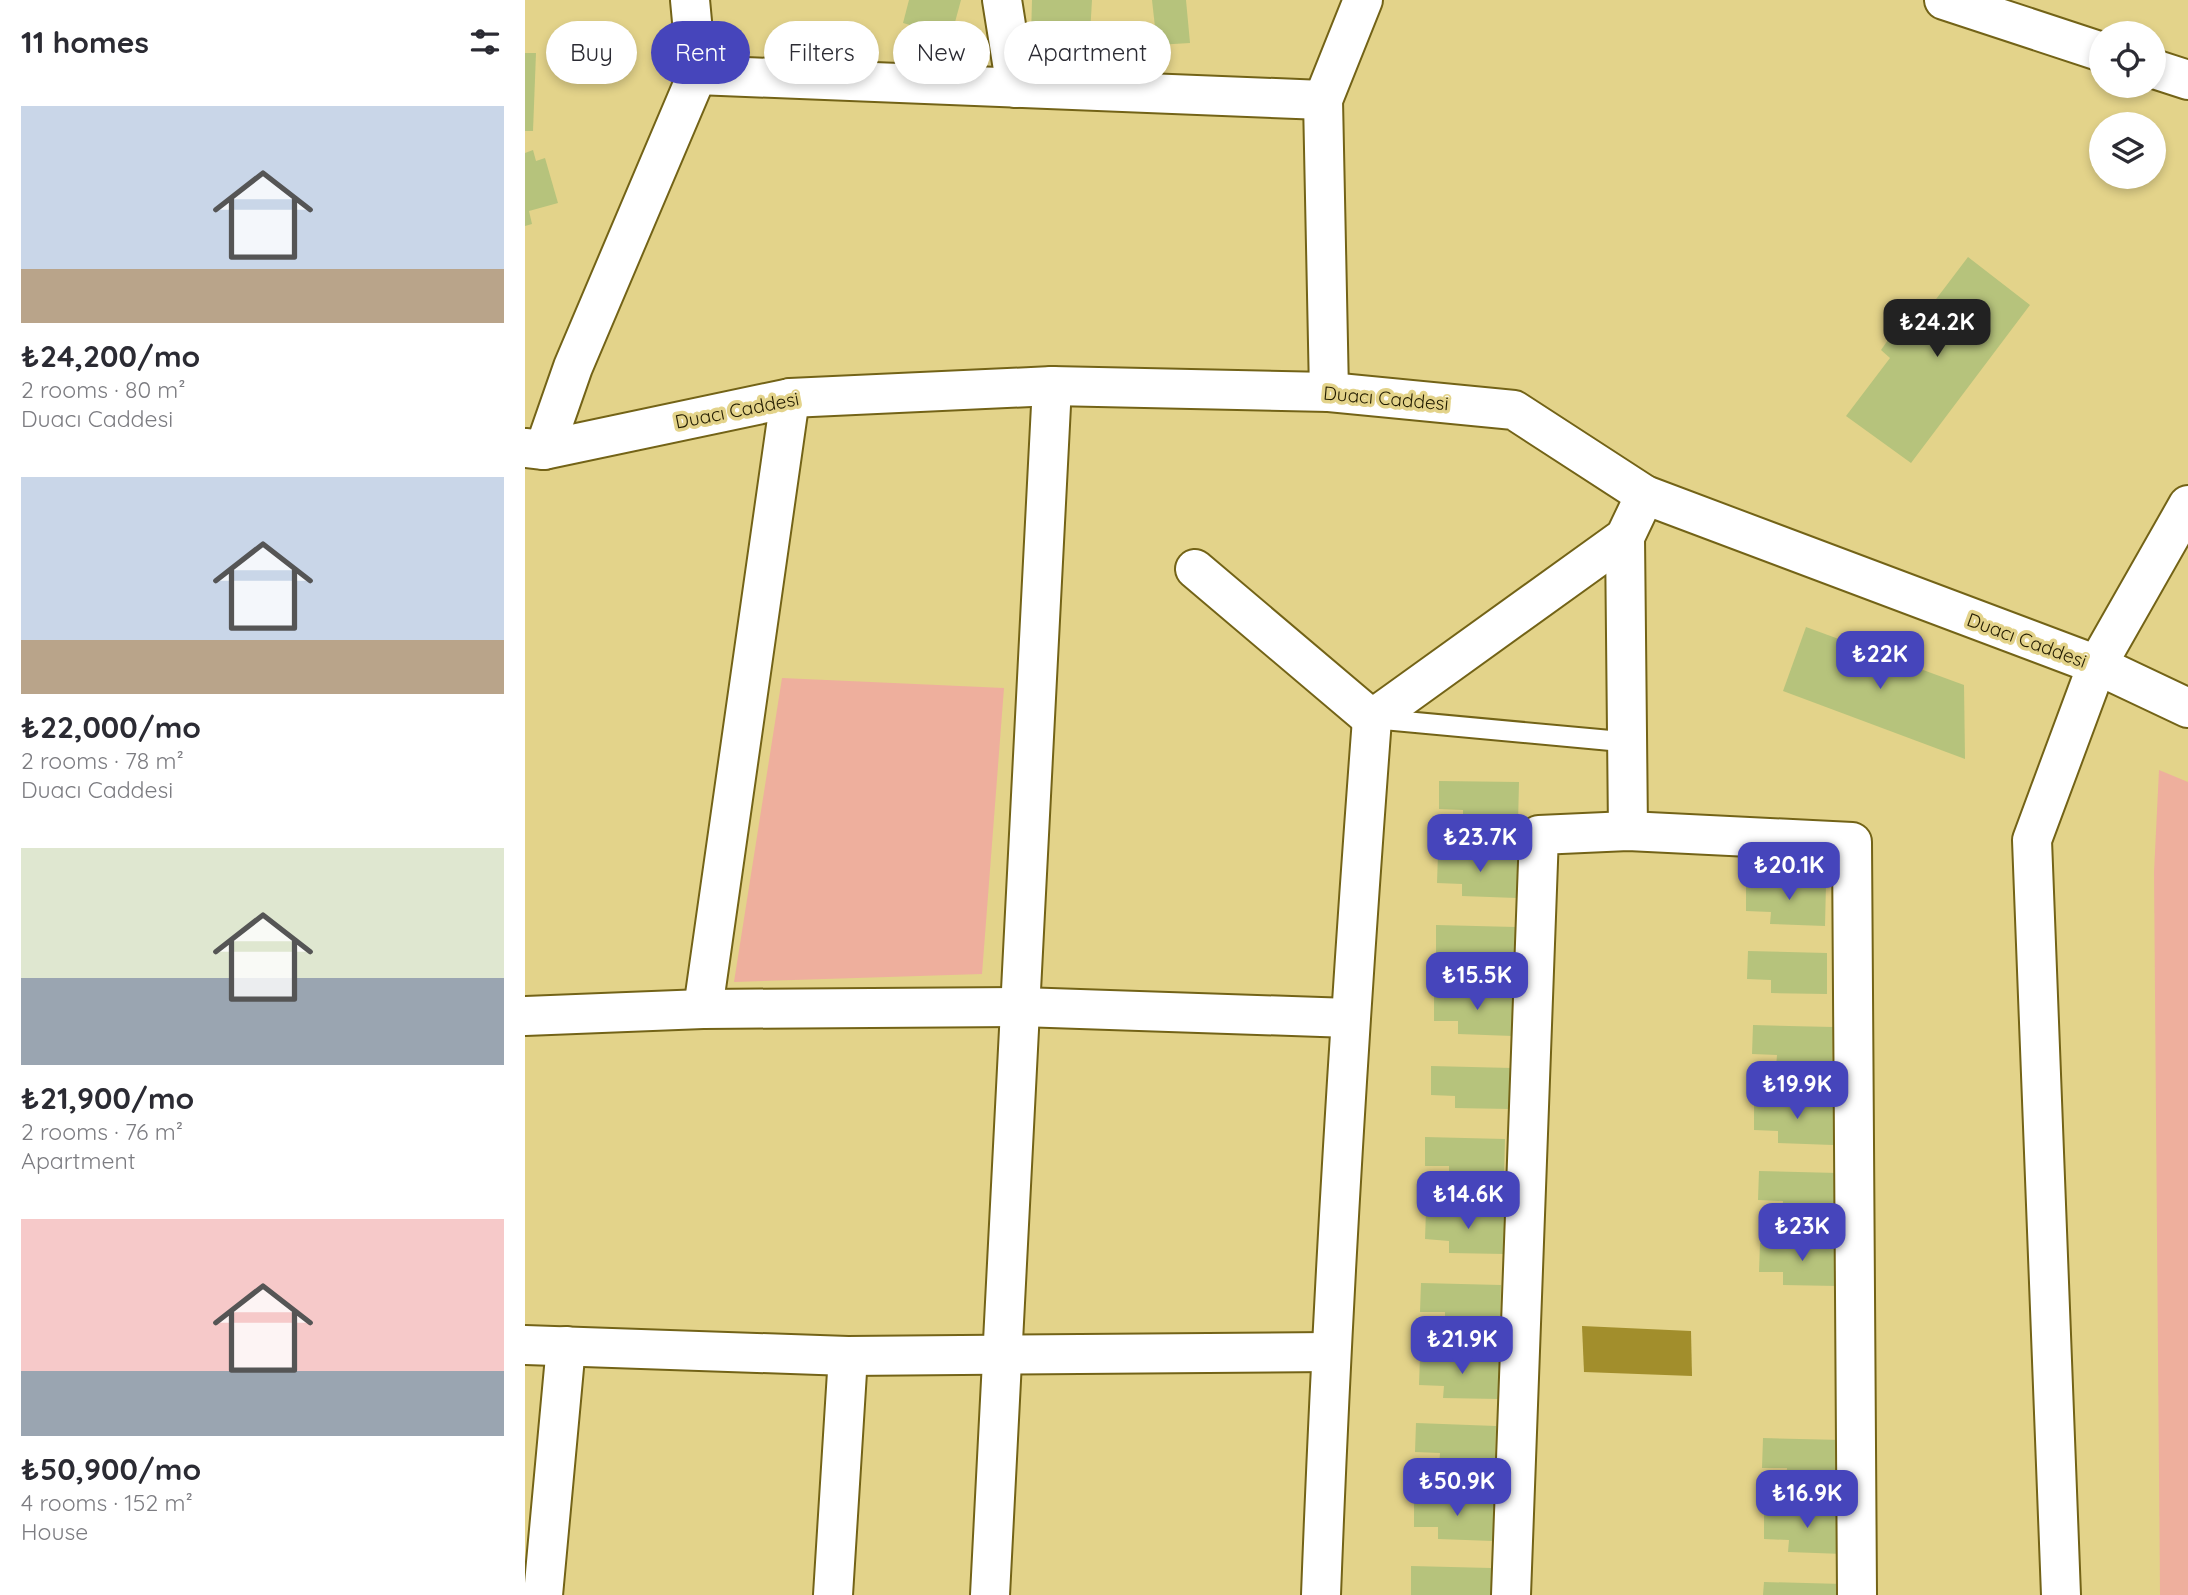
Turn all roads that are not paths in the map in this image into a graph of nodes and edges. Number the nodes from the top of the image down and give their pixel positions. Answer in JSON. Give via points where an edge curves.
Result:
{"nodes":[{"id":1,"x":690,"y":0,"type":"edge"},
{"id":2,"x":1002,"y":0,"type":"edge"},
{"id":3,"x":1363,"y":0,"type":"edge"},
{"id":4,"x":1944,"y":0,"type":"edge"},
{"id":5,"x":692,"y":21,"type":"edge"},
{"id":6,"x":2089,"y":48,"type":"edge"},
{"id":7,"x":2166,"y":73,"type":"edge"},
{"id":8,"x":750,"y":77,"type":"edge"},
{"id":9,"x":2188,"y":80,"type":"edge"},
{"id":10,"x":693,"y":84,"type":"edge"},
{"id":11,"x":1016,"y":88,"type":"junction"},
{"id":12,"x":1323,"y":100,"type":"junction"},
{"id":13,"x":1052,"y":386,"type":"junction"},
{"id":14,"x":1329,"y":392,"type":"junction"},
{"id":15,"x":789,"y":398,"type":"junction"},
{"id":16,"x":534,"y":449,"type":"edge"},
{"id":17,"x":1645,"y":495,"type":"junction"},
{"id":18,"x":2188,"y":505,"type":"edge"},
{"id":19,"x":1625,"y":537,"type":"junction"},
{"id":20,"x":1195,"y":569,"type":"dead end"},
{"id":21,"x":2097,"y":665,"type":"junction"},
{"id":22,"x":2188,"y":708,"type":"edge"},
{"id":23,"x":1372,"y":719,"type":"junction"},
{"id":24,"x":1627,"y":742,"type":"junction"},
{"id":25,"x":1628,"y":831,"type":"junction"},
{"id":26,"x":1021,"y":1007,"type":"junction"},
{"id":27,"x":703,"y":1009,"type":"junction"},
{"id":28,"x":525,"y":1016,"type":"edge"},
{"id":29,"x":1350,"y":1018,"type":"junction"},
{"id":30,"x":525,"y":1345,"type":"edge"},
{"id":31,"x":566,"y":1346,"type":"junction"},
{"id":32,"x":1330,"y":1352,"type":"junction"},
{"id":33,"x":1004,"y":1355,"type":"junction"},
{"id":34,"x":848,"y":1356,"type":"junction"},
{"id":35,"x":543,"y":1595,"type":"edge"},
{"id":36,"x":833,"y":1595,"type":"edge"},
{"id":37,"x":991,"y":1595,"type":"edge"},
{"id":38,"x":1321,"y":1595,"type":"edge"},
{"id":39,"x":1511,"y":1595,"type":"edge"},
{"id":40,"x":1857,"y":1595,"type":"edge"},
{"id":41,"x":2061,"y":1595,"type":"edge"}],
"edges":[{"from":1,"to":5,"type":"street"},
{"from":2,"to":11,"type":"street"},
{"from":3,"to":12,"type":"street"},
{"from":4,"to":6,"type":"street"},
{"from":7,"to":9,"type":"street"},
{"from":8,"to":11,"type":"street"},
{"from":10,"to":16,"type":"street"},
{"from":11,"to":12,"type":"street"},
{"from":12,"to":14,"type":"street"},
{"from":13,"to":14,"type":"street","name":"Duacı Caddesi"},
{"from":13,"to":15,"type":"street","name":"Duacı Caddesi"},
{"from":13,"to":26,"type":"street"},
{"from":14,"to":17,"type":"street","name":"Duacı Caddesi","via":[[1514,410]]},
{"from":15,"to":16,"type":"street","name":"Duacı Caddesi"},
{"from":15,"to":27,"type":"street"},
{"from":17,"to":19,"type":"street"},
{"from":17,"to":21,"type":"street","name":"Duacı Caddesi"},
{"from":18,"to":21,"type":"street"},
{"from":19,"to":23,"type":"street"},
{"from":19,"to":24,"type":"street"},
{"from":20,"to":23,"type":"street"},
{"from":21,"to":22,"type":"street","name":"Duacı Caddesi"},
{"from":21,"to":41,"type":"street","via":[[2032,840]]},
{"from":23,"to":24,"type":"lane"},
{"from":23,"to":29,"type":"street"},
{"from":24,"to":25,"type":"street"},
{"from":25,"to":39,"type":"street","via":[[1539,835]]},
{"from":25,"to":40,"type":"street","via":[[1852,842]]},
{"from":26,"to":27,"type":"street"},
{"from":26,"to":29,"type":"street"},
{"from":26,"to":33,"type":"street"},
{"from":27,"to":28,"type":"street"},
{"from":29,"to":32,"type":"street"},
{"from":30,"to":31,"type":"street"},
{"from":31,"to":34,"type":"street"},
{"from":31,"to":35,"type":"street"},
{"from":32,"to":33,"type":"street"},
{"from":32,"to":38,"type":"street"},
{"from":33,"to":34,"type":"street"},
{"from":33,"to":37,"type":"street"},
{"from":34,"to":36,"type":"street"}]}
